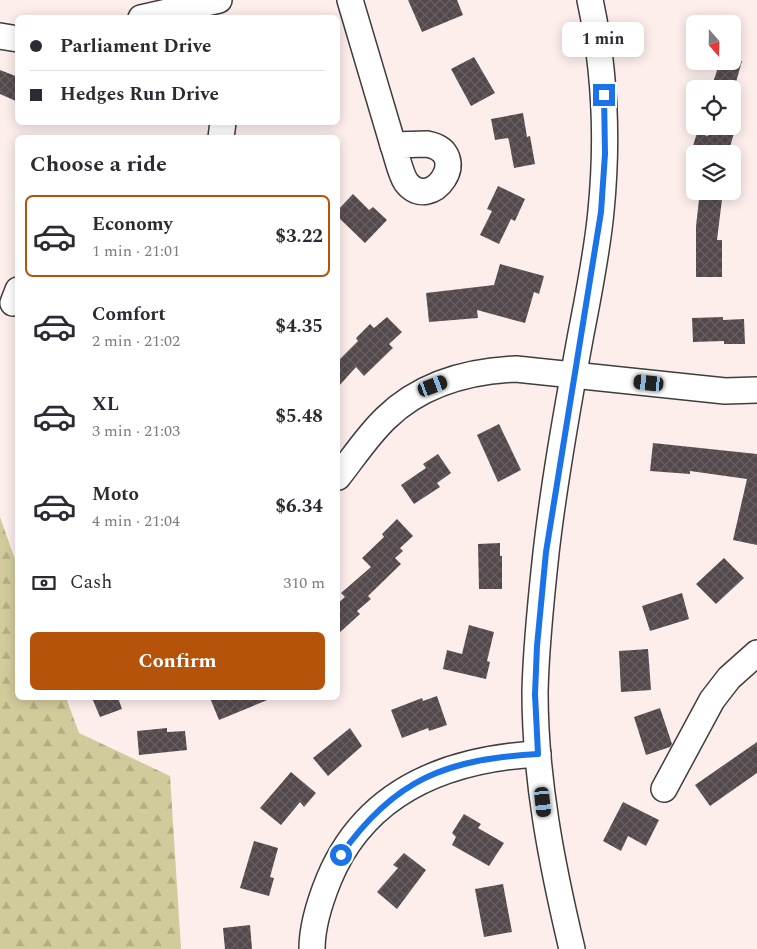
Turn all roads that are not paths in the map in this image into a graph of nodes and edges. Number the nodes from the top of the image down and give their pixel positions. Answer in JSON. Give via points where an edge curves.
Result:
{"nodes":[{"id":1,"x":350,"y":0,"type":"edge"},
{"id":2,"x":590,"y":0,"type":"edge"},
{"id":3,"x":211,"y":5,"type":"edge"},
{"id":4,"x":157,"y":15,"type":"edge"},
{"id":5,"x":0,"y":36,"type":"edge"},
{"id":6,"x":15,"y":38,"type":"edge"},
{"id":7,"x":393,"y":145,"type":"dead end"},
{"id":8,"x":574,"y":375,"type":"junction"},
{"id":9,"x":757,"y":390,"type":"edge"},
{"id":10,"x":340,"y":475,"type":"edge"},
{"id":11,"x":757,"y":653,"type":"edge"},
{"id":12,"x":538,"y":754,"type":"junction"},
{"id":13,"x":664,"y":788,"type":"dead end"},
{"id":14,"x":312,"y":949,"type":"edge"},
{"id":15,"x":572,"y":949,"type":"edge"}],
"edges":[{"from":1,"to":7,"type":"street"},
{"from":2,"to":8,"type":"street","via":[[604,95],[605,154],[601,212]]},
{"from":3,"to":4,"type":"street"},
{"from":5,"to":6,"type":"street"},
{"from":8,"to":9,"type":"street","via":[[725,391]]},
{"from":8,"to":10,"type":"street","via":[[516,369],[488,370],[433,386],[386,418]]},
{"from":8,"to":12,"type":"street","via":[[546,552],[535,694]]},
{"from":11,"to":13,"type":"street","via":[[729,678],[712,700]]},
{"from":12,"to":14,"type":"street","via":[[475,761],[441,771],[408,786],[375,812],[358,830],[332,871],[316,916]]},
{"from":12,"to":15,"type":"street","via":[[555,879]]}]}
